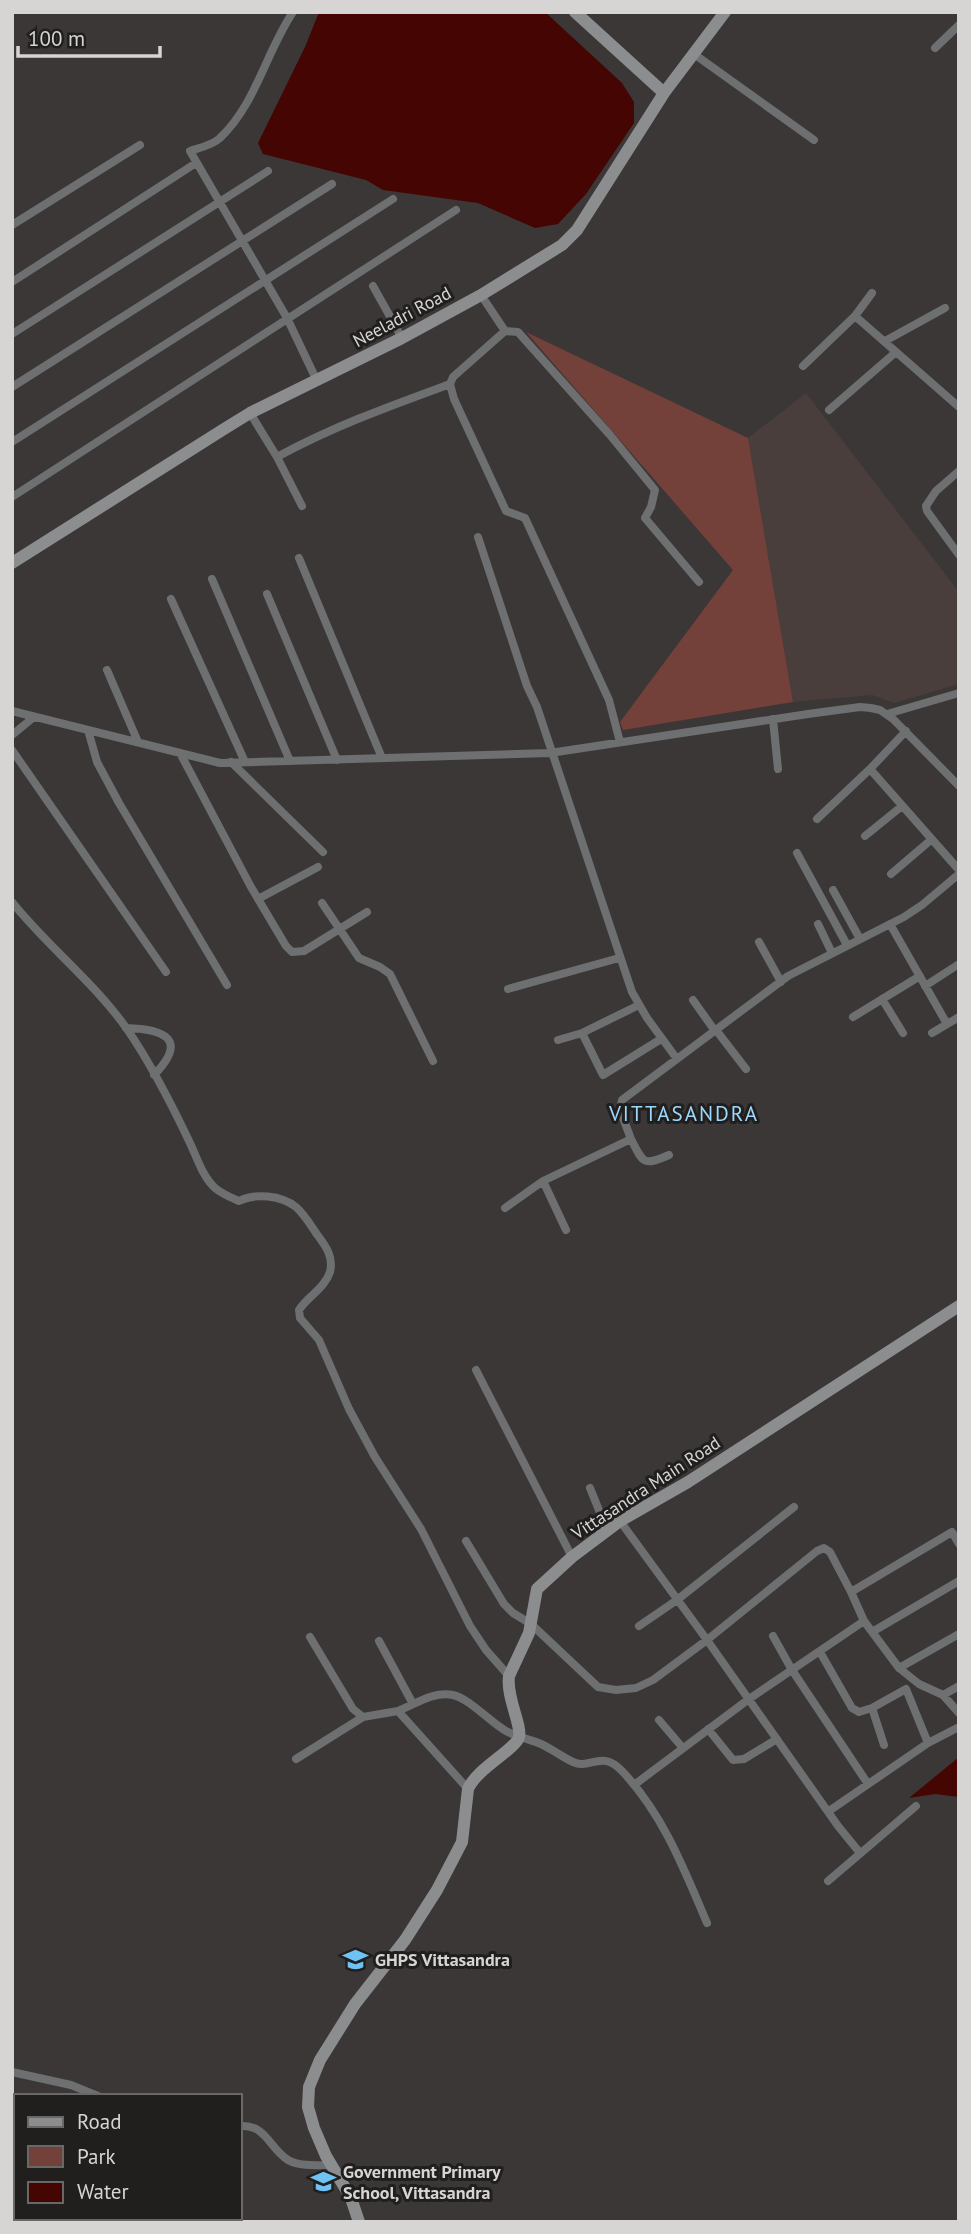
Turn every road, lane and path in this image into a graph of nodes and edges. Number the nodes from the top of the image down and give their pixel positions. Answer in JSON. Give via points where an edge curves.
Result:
{"nodes":[{"id":1,"x":293,"y":12,"type":"edge"},
{"id":2,"x":575,"y":12,"type":"edge"},
{"id":3,"x":725,"y":12,"type":"edge"},
{"id":4,"x":959,"y":25,"type":"edge"},
{"id":5,"x":935,"y":48,"type":"dead end"},
{"id":6,"x":694,"y":54,"type":"junction"},
{"id":7,"x":664,"y":93,"type":"junction"},
{"id":8,"x":814,"y":140,"type":"dead end"},
{"id":9,"x":140,"y":145,"type":"dead end"},
{"id":10,"x":196,"y":163,"type":"junction"},
{"id":11,"x":268,"y":171,"type":"dead end"},
{"id":12,"x":332,"y":184,"type":"dead end"},
{"id":13,"x":393,"y":199,"type":"dead end"},
{"id":14,"x":220,"y":203,"type":"junction"},
{"id":15,"x":456,"y":211,"type":"dead end"},
{"id":16,"x":12,"y":225,"type":"edge"},
{"id":17,"x":242,"y":241,"type":"junction"},
{"id":18,"x":264,"y":280,"type":"junction"},
{"id":19,"x":12,"y":282,"type":"edge"},
{"id":20,"x":373,"y":286,"type":"dead end"},
{"id":21,"x":872,"y":293,"type":"dead end"},
{"id":22,"x":481,"y":295,"type":"junction"},
{"id":23,"x":945,"y":308,"type":"dead end"},
{"id":24,"x":855,"y":317,"type":"junction"},
{"id":25,"x":287,"y":318,"type":"junction"},
{"id":26,"x":505,"y":331,"type":"junction"},
{"id":27,"x":12,"y":334,"type":"edge"},
{"id":28,"x":402,"y":338,"type":"junction"},
{"id":29,"x":885,"y":341,"type":"junction"},
{"id":30,"x":897,"y":352,"type":"junction"},
{"id":31,"x":803,"y":366,"type":"dead end"},
{"id":32,"x":317,"y":381,"type":"junction"},
{"id":33,"x":450,"y":384,"type":"junction"},
{"id":34,"x":12,"y":387,"type":"edge"},
{"id":35,"x":959,"y":407,"type":"edge"},
{"id":36,"x":829,"y":410,"type":"dead end"},
{"id":37,"x":250,"y":413,"type":"junction"},
{"id":38,"x":12,"y":442,"type":"edge"},
{"id":39,"x":277,"y":457,"type":"junction"},
{"id":40,"x":959,"y":471,"type":"edge"},
{"id":41,"x":12,"y":497,"type":"edge"},
{"id":42,"x":302,"y":506,"type":"dead end"},
{"id":43,"x":478,"y":537,"type":"dead end"},
{"id":44,"x":958,"y":553,"type":"edge"},
{"id":45,"x":299,"y":558,"type":"dead end"},
{"id":46,"x":12,"y":563,"type":"edge"},
{"id":47,"x":212,"y":579,"type":"dead end"},
{"id":48,"x":699,"y":582,"type":"dead end"},
{"id":49,"x":267,"y":594,"type":"dead end"},
{"id":50,"x":171,"y":599,"type":"dead end"},
{"id":51,"x":107,"y":670,"type":"dead end"},
{"id":52,"x":959,"y":693,"type":"edge"},
{"id":53,"x":12,"y":711,"type":"edge"},
{"id":54,"x":887,"y":714,"type":"junction"},
{"id":55,"x":34,"y":717,"type":"junction"},
{"id":56,"x":773,"y":719,"type":"junction"},
{"id":57,"x":88,"y":730,"type":"junction"},
{"id":58,"x":906,"y":731,"type":"junction"},
{"id":59,"x":12,"y":735,"type":"edge"},
{"id":60,"x":138,"y":742,"type":"junction"},
{"id":61,"x":620,"y":742,"type":"junction"},
{"id":62,"x":12,"y":750,"type":"edge"},
{"id":63,"x":180,"y":753,"type":"junction"},
{"id":64,"x":551,"y":753,"type":"junction"},
{"id":65,"x":382,"y":758,"type":"junction"},
{"id":66,"x":337,"y":760,"type":"junction"},
{"id":67,"x":290,"y":761,"type":"junction"},
{"id":68,"x":231,"y":762,"type":"junction"},
{"id":69,"x":245,"y":762,"type":"junction"},
{"id":70,"x":778,"y":769,"type":"dead end"},
{"id":71,"x":870,"y":769,"type":"junction"},
{"id":72,"x":959,"y":786,"type":"edge"},
{"id":73,"x":902,"y":806,"type":"junction"},
{"id":74,"x":817,"y":819,"type":"dead end"},
{"id":75,"x":865,"y":836,"type":"dead end"},
{"id":76,"x":932,"y":839,"type":"junction"},
{"id":77,"x":323,"y":852,"type":"dead end"},
{"id":78,"x":797,"y":852,"type":"dead end"},
{"id":79,"x":318,"y":867,"type":"dead end"},
{"id":80,"x":959,"y":872,"type":"edge"},
{"id":81,"x":891,"y":874,"type":"dead end"},
{"id":82,"x":833,"y":890,"type":"dead end"},
{"id":83,"x":258,"y":899,"type":"junction"},
{"id":84,"x":12,"y":902,"type":"edge"},
{"id":85,"x":322,"y":903,"type":"dead end"},
{"id":86,"x":367,"y":912,"type":"dead end"},
{"id":87,"x":818,"y":924,"type":"dead end"},
{"id":88,"x":890,"y":924,"type":"junction"},
{"id":89,"x":340,"y":930,"type":"junction"},
{"id":90,"x":860,"y":939,"type":"junction"},
{"id":91,"x":759,"y":942,"type":"dead end"},
{"id":92,"x":847,"y":945,"type":"junction"},
{"id":93,"x":832,"y":953,"type":"junction"},
{"id":94,"x":619,"y":958,"type":"junction"},
{"id":95,"x":959,"y":964,"type":"edge"},
{"id":96,"x":166,"y":972,"type":"dead end"},
{"id":97,"x":920,"y":976,"type":"junction"},
{"id":98,"x":781,"y":982,"type":"junction"},
{"id":99,"x":227,"y":985,"type":"dead end"},
{"id":100,"x":925,"y":986,"type":"junction"},
{"id":101,"x":508,"y":989,"type":"dead end"},
{"id":102,"x":881,"y":999,"type":"junction"},
{"id":103,"x":693,"y":1000,"type":"dead end"},
{"id":104,"x":639,"y":1005,"type":"junction"},
{"id":105,"x":853,"y":1017,"type":"dead end"},
{"id":106,"x":959,"y":1017,"type":"edge"},
{"id":107,"x":947,"y":1024,"type":"junction"},
{"id":108,"x":126,"y":1027,"type":"junction"},
{"id":109,"x":715,"y":1030,"type":"junction"},
{"id":110,"x":582,"y":1033,"type":"junction"},
{"id":111,"x":903,"y":1033,"type":"dead end"},
{"id":112,"x":932,"y":1033,"type":"dead end"},
{"id":113,"x":662,"y":1039,"type":"junction"},
{"id":114,"x":558,"y":1040,"type":"dead end"},
{"id":115,"x":677,"y":1059,"type":"junction"},
{"id":116,"x":433,"y":1061,"type":"dead end"},
{"id":117,"x":746,"y":1069,"type":"dead end"},
{"id":118,"x":154,"y":1075,"type":"junction"},
{"id":119,"x":631,"y":1139,"type":"junction"},
{"id":120,"x":669,"y":1155,"type":"dead end"},
{"id":121,"x":543,"y":1181,"type":"junction"},
{"id":122,"x":505,"y":1208,"type":"dead end"},
{"id":123,"x":566,"y":1230,"type":"dead end"},
{"id":124,"x":959,"y":1306,"type":"edge"},
{"id":125,"x":476,"y":1370,"type":"dead end"},
{"id":126,"x":590,"y":1488,"type":"dead end"},
{"id":127,"x":793,"y":1507,"type":"dead end"},
{"id":128,"x":620,"y":1521,"type":"junction"},
{"id":129,"x":607,"y":1530,"type":"junction"},
{"id":130,"x":466,"y":1541,"type":"dead end"},
{"id":131,"x":959,"y":1544,"type":"edge"},
{"id":132,"x":572,"y":1557,"type":"junction"},
{"id":133,"x":959,"y":1581,"type":"edge"},
{"id":134,"x":851,"y":1592,"type":"junction"},
{"id":135,"x":677,"y":1600,"type":"junction"},
{"id":136,"x":864,"y":1621,"type":"junction"},
{"id":137,"x":531,"y":1625,"type":"junction"},
{"id":138,"x":639,"y":1626,"type":"dead end"},
{"id":139,"x":872,"y":1632,"type":"junction"},
{"id":140,"x":959,"y":1634,"type":"edge"},
{"id":141,"x":772,"y":1636,"type":"dead end"},
{"id":142,"x":310,"y":1637,"type":"dead end"},
{"id":143,"x":707,"y":1640,"type":"junction"},
{"id":144,"x":379,"y":1641,"type":"dead end"},
{"id":145,"x":820,"y":1652,"type":"junction"},
{"id":146,"x":899,"y":1668,"type":"junction"},
{"id":147,"x":792,"y":1670,"type":"junction"},
{"id":148,"x":509,"y":1676,"type":"junction"},
{"id":149,"x":959,"y":1686,"type":"edge"},
{"id":150,"x":943,"y":1695,"type":"junction"},
{"id":151,"x":749,"y":1699,"type":"junction"},
{"id":152,"x":413,"y":1704,"type":"junction"},
{"id":153,"x":872,"y":1708,"type":"junction"},
{"id":154,"x":398,"y":1711,"type":"junction"},
{"id":155,"x":959,"y":1713,"type":"edge"},
{"id":156,"x":363,"y":1717,"type":"junction"},
{"id":157,"x":659,"y":1720,"type":"dead end"},
{"id":158,"x":959,"y":1727,"type":"edge"},
{"id":159,"x":708,"y":1728,"type":"junction"},
{"id":160,"x":519,"y":1737,"type":"junction"},
{"id":161,"x":777,"y":1739,"type":"junction"},
{"id":162,"x":928,"y":1742,"type":"junction"},
{"id":163,"x":884,"y":1745,"type":"dead end"},
{"id":164,"x":682,"y":1747,"type":"junction"},
{"id":165,"x":296,"y":1759,"type":"dead end"},
{"id":166,"x":868,"y":1784,"type":"junction"},
{"id":167,"x":634,"y":1785,"type":"junction"},
{"id":168,"x":468,"y":1789,"type":"junction"},
{"id":169,"x":916,"y":1806,"type":"dead end"},
{"id":170,"x":829,"y":1811,"type":"junction"},
{"id":171,"x":860,"y":1853,"type":"junction"},
{"id":172,"x":828,"y":1881,"type":"dead end"},
{"id":173,"x":707,"y":1923,"type":"dead end"},
{"id":174,"x":12,"y":2072,"type":"edge"},
{"id":175,"x":93,"y":2094,"type":"edge"},
{"id":176,"x":242,"y":2126,"type":"edge"},
{"id":177,"x":332,"y":2165,"type":"junction"},
{"id":178,"x":359,"y":2222,"type":"edge"}],
"edges":[{"from":1,"to":10,"type":"street","via":[[247,104],[219,140],[190,151]]},
{"from":2,"to":7,"type":"street"},
{"from":3,"to":6,"type":"street","name":"Neeladri Road"},
{"from":4,"to":5,"type":"street"},
{"from":6,"to":7,"type":"street","name":"Neeladri Road"},
{"from":6,"to":8,"type":"street"},
{"from":7,"to":22,"type":"street","name":"Neeladri Road","via":[[569,239]]},
{"from":9,"to":16,"type":"street"},
{"from":10,"to":14,"type":"street"},
{"from":10,"to":19,"type":"street"},
{"from":11,"to":14,"type":"street"},
{"from":12,"to":17,"type":"street"},
{"from":13,"to":18,"type":"street"},
{"from":14,"to":17,"type":"street"},
{"from":14,"to":27,"type":"street"},
{"from":15,"to":25,"type":"street"},
{"from":17,"to":18,"type":"street"},
{"from":17,"to":34,"type":"street"},
{"from":18,"to":25,"type":"street"},
{"from":18,"to":38,"type":"street"},
{"from":20,"to":28,"type":"street"},
{"from":21,"to":24,"type":"street"},
{"from":22,"to":26,"type":"street"},
{"from":22,"to":28,"type":"street","name":"Neeladri Road"},
{"from":23,"to":29,"type":"street"},
{"from":24,"to":29,"type":"street"},
{"from":24,"to":31,"type":"street"},
{"from":25,"to":32,"type":"street"},
{"from":25,"to":41,"type":"street"},
{"from":26,"to":33,"type":"street"},
{"from":26,"to":48,"type":"street","via":[[518,332],[655,490],[645,518]]},
{"from":28,"to":32,"type":"street","name":"Neeladri Road"},
{"from":29,"to":30,"type":"street"},
{"from":30,"to":35,"type":"street"},
{"from":30,"to":36,"type":"street"},
{"from":32,"to":37,"type":"street","name":"Neeladri Road"},
{"from":33,"to":39,"type":"street","via":[[357,417]]},
{"from":33,"to":61,"type":"street","via":[[506,510],[525,518],[608,700]]},
{"from":37,"to":39,"type":"street"},
{"from":37,"to":46,"type":"street","name":"Neeladri Road"},
{"from":39,"to":42,"type":"street"},
{"from":40,"to":44,"type":"street","via":[[926,506]]},
{"from":43,"to":64,"type":"street"},
{"from":45,"to":65,"type":"street"},
{"from":47,"to":67,"type":"street"},
{"from":49,"to":66,"type":"street"},
{"from":50,"to":69,"type":"street"},
{"from":51,"to":60,"type":"street"},
{"from":52,"to":54,"type":"street"},
{"from":53,"to":55,"type":"street"},
{"from":54,"to":56,"type":"street","via":[[860,707]]},
{"from":54,"to":58,"type":"street"},
{"from":55,"to":57,"type":"street"},
{"from":55,"to":59,"type":"street"},
{"from":56,"to":61,"type":"street"},
{"from":56,"to":70,"type":"street"},
{"from":57,"to":60,"type":"street"},
{"from":57,"to":99,"type":"street","via":[[97,762],[119,803]]},
{"from":58,"to":71,"type":"street"},
{"from":58,"to":72,"type":"street"},
{"from":60,"to":63,"type":"street"},
{"from":61,"to":64,"type":"street"},
{"from":62,"to":96,"type":"street"},
{"from":63,"to":68,"type":"street"},
{"from":63,"to":83,"type":"street"},
{"from":64,"to":65,"type":"street"},
{"from":64,"to":94,"type":"street"},
{"from":65,"to":66,"type":"street"},
{"from":66,"to":67,"type":"street"},
{"from":67,"to":69,"type":"street"},
{"from":68,"to":69,"type":"street"},
{"from":68,"to":77,"type":"street"},
{"from":71,"to":73,"type":"street"},
{"from":71,"to":74,"type":"street"},
{"from":73,"to":75,"type":"street"},
{"from":73,"to":76,"type":"street"},
{"from":76,"to":80,"type":"street"},
{"from":76,"to":81,"type":"street"},
{"from":78,"to":92,"type":"street"},
{"from":79,"to":83,"type":"street"},
{"from":80,"to":88,"type":"street","via":[[916,909]]},
{"from":82,"to":90,"type":"street"},
{"from":83,"to":89,"type":"street","via":[[292,952],[304,951]]},
{"from":84,"to":108,"type":"street"},
{"from":85,"to":89,"type":"street"},
{"from":86,"to":89,"type":"street"},
{"from":87,"to":93,"type":"street"},
{"from":88,"to":90,"type":"street"},
{"from":88,"to":97,"type":"street"},
{"from":89,"to":116,"type":"street","via":[[359,958],[390,975]]},
{"from":90,"to":92,"type":"street"},
{"from":91,"to":98,"type":"street"},
{"from":92,"to":93,"type":"street"},
{"from":93,"to":98,"type":"street"},
{"from":94,"to":101,"type":"street"},
{"from":94,"to":104,"type":"street"},
{"from":95,"to":100,"type":"street"},
{"from":97,"to":100,"type":"street"},
{"from":97,"to":102,"type":"street"},
{"from":98,"to":109,"type":"street"},
{"from":100,"to":107,"type":"street"},
{"from":102,"to":105,"type":"street"},
{"from":102,"to":111,"type":"street"},
{"from":103,"to":109,"type":"street"},
{"from":104,"to":110,"type":"street"},
{"from":104,"to":113,"type":"street"},
{"from":106,"to":107,"type":"street"},
{"from":107,"to":112,"type":"street"},
{"from":108,"to":118,"type":"street"},
{"from":108,"to":118,"type":"street","via":[[155,1031],[170,1041],[170,1056]]},
{"from":109,"to":115,"type":"street"},
{"from":109,"to":117,"type":"street"},
{"from":110,"to":113,"type":"street","via":[[603,1075]]},
{"from":110,"to":114,"type":"street"},
{"from":113,"to":115,"type":"street"},
{"from":115,"to":119,"type":"street","via":[[622,1100],[620,1110]]},
{"from":118,"to":148,"type":"street","via":[[215,1187],[239,1201],[263,1196],[294,1205],[329,1251],[330,1273],[303,1303],[300,1318],[319,1340],[349,1409],[421,1529],[470,1626]]},
{"from":119,"to":120,"type":"street","via":[[646,1162]]},
{"from":119,"to":121,"type":"street"},
{"from":121,"to":122,"type":"street"},
{"from":121,"to":123,"type":"street"},
{"from":124,"to":128,"type":"street","name":"Vittasandra Main Road"},
{"from":125,"to":132,"type":"street"},
{"from":126,"to":129,"type":"street"},
{"from":127,"to":135,"type":"street"},
{"from":128,"to":129,"type":"street","name":"Vittasandra Main Road"},
{"from":128,"to":135,"type":"street"},
{"from":129,"to":132,"type":"street","name":"Vittasandra Main Road"},
{"from":130,"to":137,"type":"street","via":[[505,1604]]},
{"from":131,"to":134,"type":"street","via":[[952,1532]]},
{"from":132,"to":137,"type":"street","name":"Vittasandra Main Road","via":[[537,1589]]},
{"from":133,"to":139,"type":"street"},
{"from":134,"to":136,"type":"street"},
{"from":134,"to":143,"type":"street","via":[[830,1552],[821,1548]]},
{"from":135,"to":138,"type":"street"},
{"from":135,"to":143,"type":"street"},
{"from":136,"to":139,"type":"street"},
{"from":136,"to":145,"type":"street"},
{"from":137,"to":143,"type":"street","via":[[598,1687],[616,1690],[653,1680]]},
{"from":137,"to":148,"type":"street","name":"Vittasandra Main Road"},
{"from":139,"to":146,"type":"street"},
{"from":140,"to":146,"type":"street"},
{"from":141,"to":147,"type":"street"},
{"from":142,"to":156,"type":"street","via":[[353,1709]]},
{"from":143,"to":151,"type":"street"},
{"from":144,"to":152,"type":"street"},
{"from":145,"to":147,"type":"street"},
{"from":145,"to":153,"type":"street","via":[[852,1708],[859,1712]]},
{"from":146,"to":150,"type":"street"},
{"from":147,"to":151,"type":"street"},
{"from":147,"to":166,"type":"street"},
{"from":148,"to":160,"type":"street","via":[[508,1692]]},
{"from":149,"to":150,"type":"street"},
{"from":150,"to":155,"type":"street"},
{"from":151,"to":159,"type":"street"},
{"from":151,"to":161,"type":"street"},
{"from":152,"to":154,"type":"street"},
{"from":152,"to":160,"type":"street","via":[[442,1694],[457,1696]]},
{"from":153,"to":162,"type":"street","via":[[906,1689]]},
{"from":153,"to":163,"type":"street"},
{"from":154,"to":156,"type":"street"},
{"from":154,"to":168,"type":"street"},
{"from":156,"to":165,"type":"street"},
{"from":157,"to":164,"type":"street"},
{"from":158,"to":162,"type":"street"},
{"from":159,"to":161,"type":"street","via":[[733,1760],[744,1759]]},
{"from":159,"to":164,"type":"street"},
{"from":160,"to":167,"type":"street","via":[[575,1763],[611,1762]]},
{"from":160,"to":168,"type":"street"},
{"from":161,"to":170,"type":"street"},
{"from":162,"to":166,"type":"street"},
{"from":164,"to":167,"type":"street"},
{"from":166,"to":170,"type":"street"},
{"from":167,"to":173,"type":"street","via":[[677,1853]]},
{"from":168,"to":177,"type":"street","via":[[462,1842],[430,1903],[355,2004],[309,2087],[310,2117]]},
{"from":169,"to":171,"type":"street"},
{"from":170,"to":171,"type":"street"},
{"from":171,"to":172,"type":"street"},
{"from":174,"to":175,"type":"street"},
{"from":176,"to":177,"type":"street","via":[[262,2132],[294,2163]]},
{"from":177,"to":178,"type":"street"}]}
